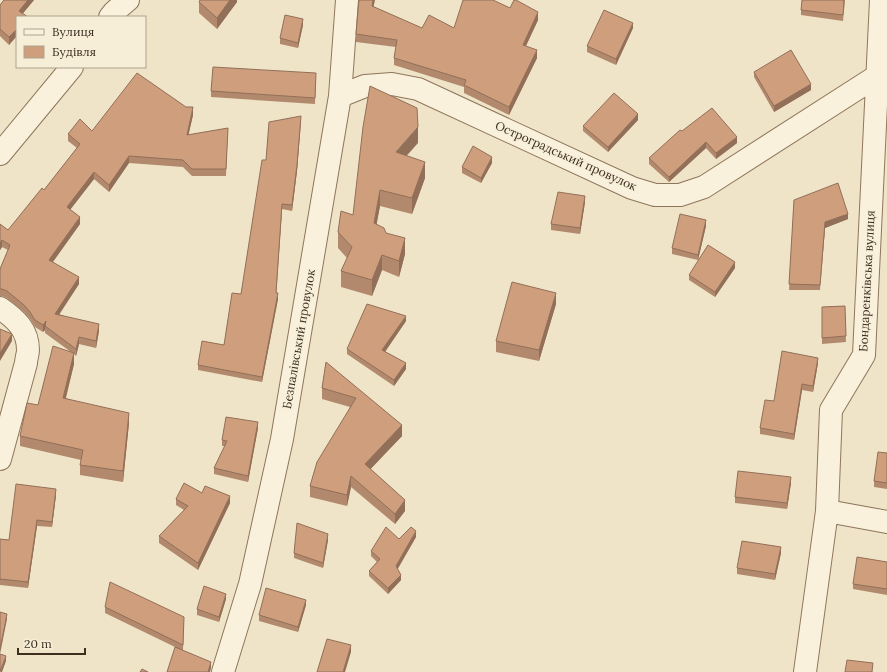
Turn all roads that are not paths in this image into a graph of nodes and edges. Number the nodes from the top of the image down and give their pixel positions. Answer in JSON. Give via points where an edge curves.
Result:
{"nodes":[{"id":1,"x":128,"y":0,"type":"edge"},
{"id":2,"x":347,"y":0,"type":"edge"},
{"id":3,"x":881,"y":0,"type":"edge"},
{"id":4,"x":111,"y":16,"type":"edge"},
{"id":5,"x":71,"y":68,"type":"edge"},
{"id":6,"x":882,"y":76,"type":"edge"},
{"id":7,"x":340,"y":96,"type":"junction"},
{"id":8,"x":0,"y":154,"type":"edge"},
{"id":9,"x":0,"y":308,"type":"edge"},
{"id":10,"x":0,"y":459,"type":"edge"},
{"id":11,"x":827,"y":511,"type":"junction"},
{"id":12,"x":887,"y":522,"type":"edge"},
{"id":13,"x":223,"y":672,"type":"edge"},
{"id":14,"x":805,"y":672,"type":"edge"}],
"edges":[{"from":1,"to":4,"type":"street"},
{"from":2,"to":7,"type":"street","name":"Безпалівський провулок"},
{"from":3,"to":6,"type":"street","name":"Бондаренківська вулиця"},
{"from":5,"to":8,"type":"street"},
{"from":6,"to":7,"type":"street","name":"Остроградський провулок","via":[[704,187],[680,195],[656,195],[632,188],[418,89],[392,84],[365,86]]},
{"from":6,"to":11,"type":"street","name":"Бондаренківська вулиця","via":[[864,355],[831,410]]},
{"from":7,"to":13,"type":"street","name":"Безпалівський провулок","via":[[282,439],[250,584]]},
{"from":9,"to":10,"type":"street","via":[[12,316],[20,326],[26,337],[28,350]]},
{"from":11,"to":12,"type":"street"},
{"from":11,"to":14,"type":"street","name":"Бондаренківська вулиця"}]}
